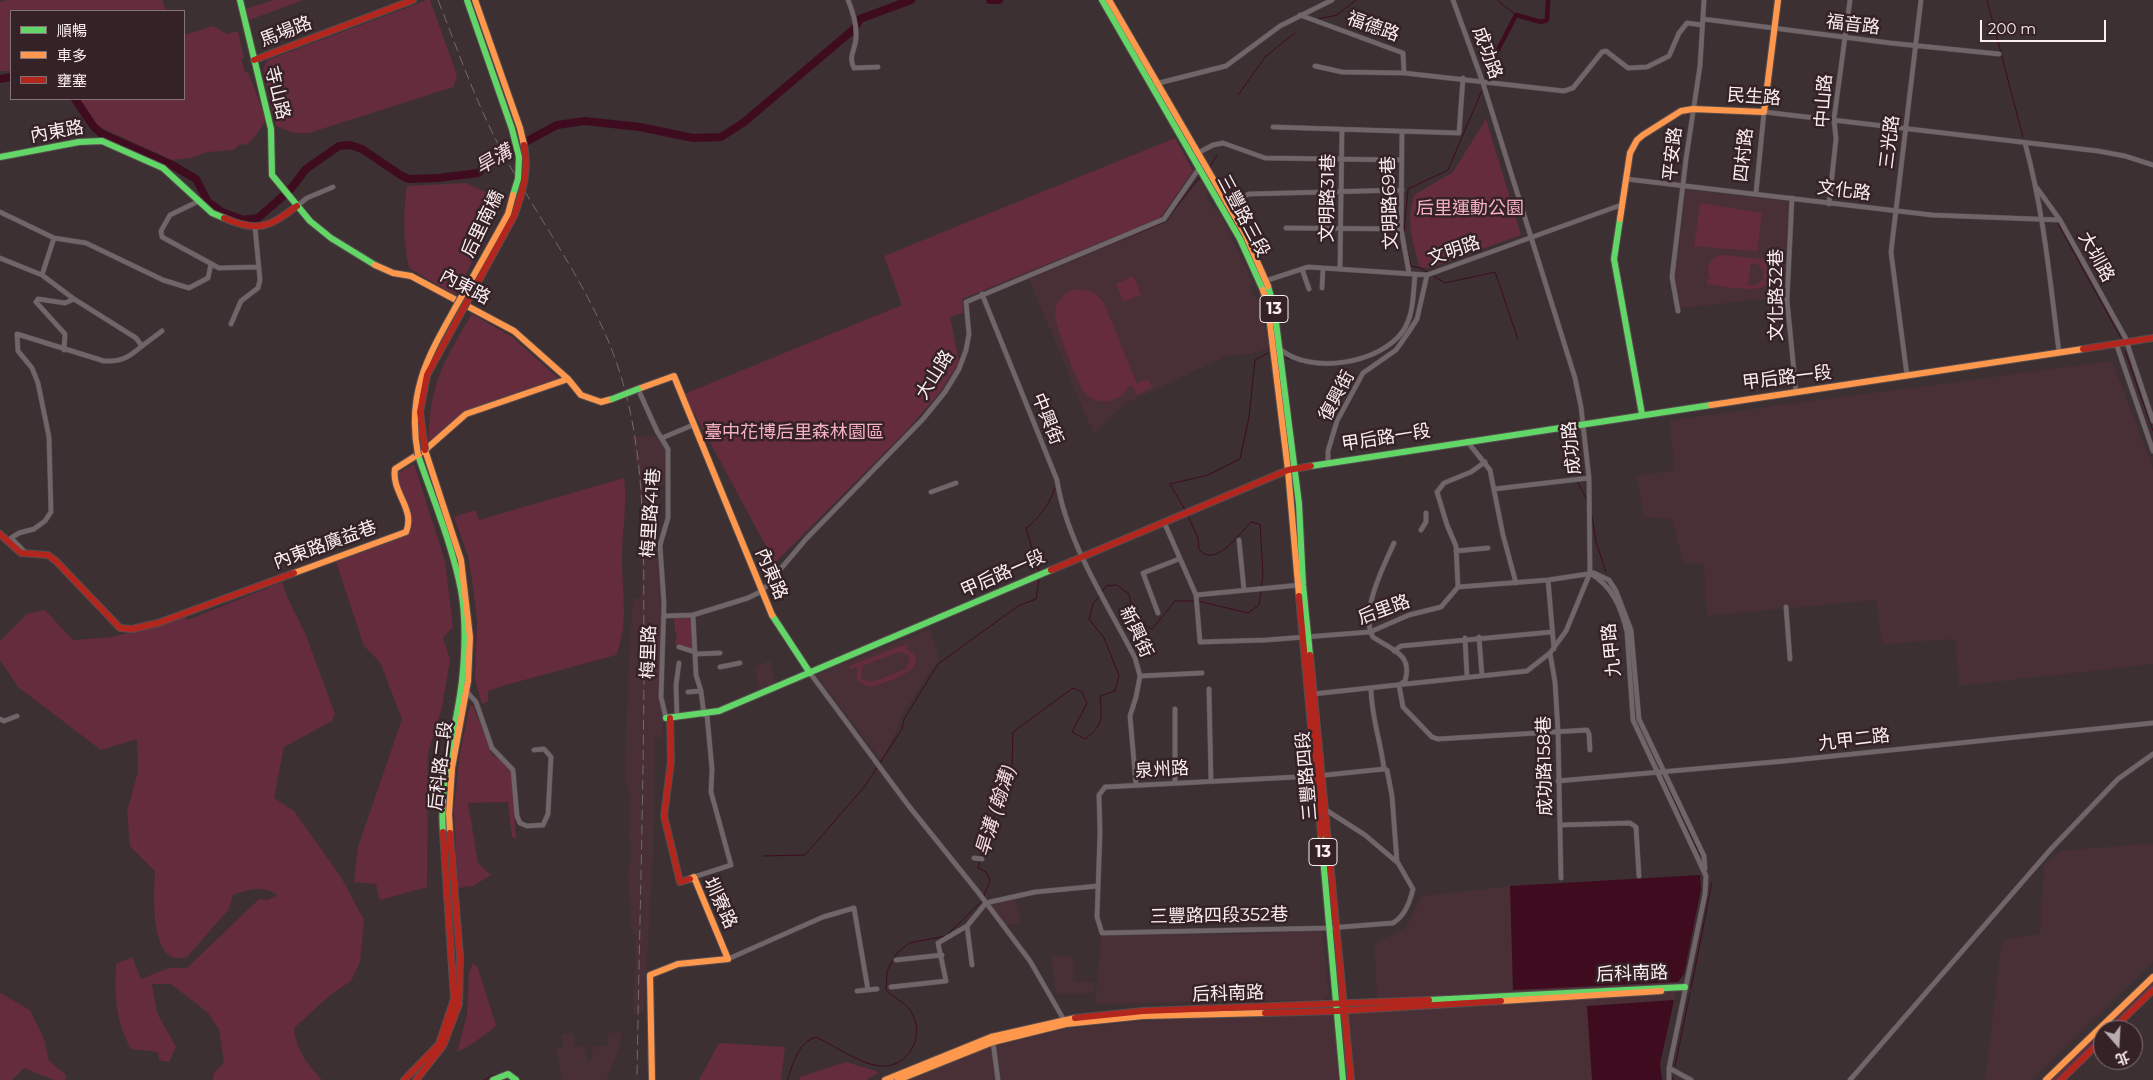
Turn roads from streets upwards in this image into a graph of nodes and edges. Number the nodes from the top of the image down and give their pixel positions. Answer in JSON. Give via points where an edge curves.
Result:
{"nodes":[{"id":1,"x":240,"y":0,"type":"edge"},
{"id":2,"x":412,"y":0,"type":"edge"},
{"id":3,"x":467,"y":0,"type":"edge"},
{"id":4,"x":475,"y":0,"type":"edge"},
{"id":5,"x":848,"y":0,"type":"edge"},
{"id":6,"x":1102,"y":0,"type":"edge"},
{"id":7,"x":1109,"y":0,"type":"edge"},
{"id":8,"x":1332,"y":0,"type":"edge"},
{"id":9,"x":1453,"y":0,"type":"edge"},
{"id":10,"x":1704,"y":0,"type":"edge"},
{"id":11,"x":1778,"y":0,"type":"edge"},
{"id":12,"x":1850,"y":0,"type":"edge"},
{"id":13,"x":1921,"y":0,"type":"edge"},
{"id":14,"x":1300,"y":15,"type":"junction"},
{"id":15,"x":1703,"y":19,"type":"junction"},
{"id":16,"x":1702,"y":25,"type":"junction"},
{"id":17,"x":1774,"y":28,"type":"junction"},
{"id":18,"x":1845,"y":37,"type":"junction"},
{"id":19,"x":1915,"y":46,"type":"junction"},
{"id":20,"x":1999,"y":54,"type":"dead end"},
{"id":21,"x":254,"y":60,"type":"junction"},
{"id":22,"x":1315,"y":66,"type":"dead end"},
{"id":23,"x":878,"y":67,"type":"dead end"},
{"id":24,"x":1404,"y":73,"type":"junction"},
{"id":25,"x":1463,"y":78,"type":"junction"},
{"id":26,"x":1482,"y":80,"type":"junction"},
{"id":27,"x":1156,"y":84,"type":"junction"},
{"id":28,"x":1693,"y":109,"type":"junction"},
{"id":29,"x":1764,"y":112,"type":"junction"},
{"id":30,"x":1834,"y":119,"type":"junction"},
{"id":31,"x":1273,"y":127,"type":"dead end"},
{"id":32,"x":1906,"y":128,"type":"junction"},
{"id":33,"x":1342,"y":129,"type":"junction"},
{"id":34,"x":1402,"y":132,"type":"junction"},
{"id":35,"x":2025,"y":143,"type":"junction"},
{"id":36,"x":1195,"y":154,"type":"junction"},
{"id":37,"x":0,"y":156,"type":"edge"},
{"id":38,"x":1342,"y":159,"type":"junction"},
{"id":39,"x":1402,"y":160,"type":"junction"},
{"id":40,"x":2153,"y":165,"type":"edge"},
{"id":41,"x":1202,"y":166,"type":"junction"},
{"id":42,"x":1626,"y":179,"type":"junction"},
{"id":43,"x":1684,"y":185,"type":"junction"},
{"id":44,"x":332,"y":187,"type":"dead end"},
{"id":45,"x":2038,"y":188,"type":"junction"},
{"id":46,"x":1342,"y":190,"type":"junction"},
{"id":47,"x":1402,"y":190,"type":"junction"},
{"id":48,"x":1756,"y":194,"type":"junction"},
{"id":49,"x":290,"y":198,"type":"joint"},
{"id":50,"x":1792,"y":198,"type":"junction"},
{"id":51,"x":198,"y":202,"type":"junction"},
{"id":52,"x":1225,"y":204,"type":"junction"},
{"id":53,"x":1828,"y":204,"type":"junction"},
{"id":54,"x":1621,"y":205,"type":"junction"},
{"id":55,"x":297,"y":206,"type":"junction"},
{"id":56,"x":1895,"y":210,"type":"junction"},
{"id":57,"x":0,"y":212,"type":"edge"},
{"id":58,"x":2043,"y":220,"type":"junction"},
{"id":59,"x":2060,"y":220,"type":"junction"},
{"id":60,"x":255,"y":227,"type":"junction"},
{"id":61,"x":1286,"y":228,"type":"dead end"},
{"id":62,"x":1341,"y":228,"type":"junction"},
{"id":63,"x":1401,"y":229,"type":"junction"},
{"id":64,"x":1530,"y":236,"type":"junction"},
{"id":65,"x":54,"y":238,"type":"junction"},
{"id":66,"x":0,"y":258,"type":"edge"},
{"id":67,"x":211,"y":264,"type":"junction"},
{"id":68,"x":258,"y":267,"type":"junction"},
{"id":69,"x":1302,"y":268,"type":"junction"},
{"id":70,"x":1323,"y":268,"type":"junction"},
{"id":71,"x":1340,"y":268,"type":"junction"},
{"id":72,"x":1409,"y":273,"type":"junction"},
{"id":73,"x":42,"y":275,"type":"junction"},
{"id":74,"x":1415,"y":275,"type":"junction"},
{"id":75,"x":1427,"y":275,"type":"junction"},
{"id":76,"x":1264,"y":282,"type":"junction"},
{"id":77,"x":1322,"y":288,"type":"dead end"},
{"id":78,"x":1309,"y":289,"type":"dead end"},
{"id":79,"x":982,"y":294,"type":"junction"},
{"id":80,"x":74,"y":299,"type":"junction"},
{"id":81,"x":1678,"y":311,"type":"dead end"},
{"id":82,"x":231,"y":324,"type":"dead end"},
{"id":83,"x":162,"y":331,"type":"dead end"},
{"id":84,"x":2153,"y":338,"type":"edge"},
{"id":85,"x":2127,"y":342,"type":"junction"},
{"id":86,"x":2116,"y":343,"type":"junction"},
{"id":87,"x":142,"y":346,"type":"junction"},
{"id":88,"x":64,"y":350,"type":"junction"},
{"id":89,"x":1277,"y":350,"type":"junction"},
{"id":90,"x":2059,"y":352,"type":"junction"},
{"id":91,"x":1907,"y":376,"type":"junction"},
{"id":92,"x":568,"y":379,"type":"junction"},
{"id":93,"x":638,"y":389,"type":"junction"},
{"id":94,"x":1796,"y":392,"type":"junction"},
{"id":95,"x":1642,"y":414,"type":"junction"},
{"id":96,"x":2153,"y":421,"type":"edge"},
{"id":97,"x":1583,"y":424,"type":"junction"},
{"id":98,"x":693,"y":425,"type":"junction"},
{"id":99,"x":662,"y":438,"type":"junction"},
{"id":100,"x":1467,"y":440,"type":"junction"},
{"id":101,"x":425,"y":450,"type":"junction"},
{"id":102,"x":2153,"y":451,"type":"edge"},
{"id":103,"x":418,"y":455,"type":"junction"},
{"id":104,"x":1328,"y":462,"type":"junction"},
{"id":105,"x":1485,"y":462,"type":"junction"},
{"id":106,"x":1292,"y":470,"type":"junction"},
{"id":107,"x":1589,"y":478,"type":"junction"},
{"id":108,"x":956,"y":483,"type":"dead end"},
{"id":109,"x":1494,"y":488,"type":"junction"},
{"id":110,"x":931,"y":492,"type":"dead end"},
{"id":111,"x":1426,"y":513,"type":"dead end"},
{"id":112,"x":1164,"y":522,"type":"junction"},
{"id":113,"x":1421,"y":530,"type":"dead end"},
{"id":114,"x":0,"y":534,"type":"edge"},
{"id":115,"x":1239,"y":540,"type":"dead end"},
{"id":116,"x":1394,"y":543,"type":"dead end"},
{"id":117,"x":1488,"y":548,"type":"dead end"},
{"id":118,"x":1456,"y":551,"type":"junction"},
{"id":119,"x":28,"y":554,"type":"junction"},
{"id":120,"x":1082,"y":556,"type":"junction"},
{"id":121,"x":1179,"y":559,"type":"junction"},
{"id":122,"x":1590,"y":573,"type":"junction"},
{"id":123,"x":1548,"y":580,"type":"junction"},
{"id":124,"x":1516,"y":583,"type":"junction"},
{"id":125,"x":1300,"y":585,"type":"junction"},
{"id":126,"x":1458,"y":587,"type":"junction"},
{"id":127,"x":1244,"y":590,"type":"junction"},
{"id":128,"x":762,"y":591,"type":"junction"},
{"id":129,"x":1196,"y":595,"type":"junction"},
{"id":130,"x":1786,"y":607,"type":"dead end"},
{"id":131,"x":1158,"y":613,"type":"dead end"},
{"id":132,"x":693,"y":615,"type":"junction"},
{"id":133,"x":664,"y":616,"type":"junction"},
{"id":134,"x":1370,"y":632,"type":"junction"},
{"id":135,"x":1552,"y":632,"type":"junction"},
{"id":136,"x":1306,"y":637,"type":"junction"},
{"id":137,"x":1479,"y":637,"type":"junction"},
{"id":138,"x":1465,"y":638,"type":"junction"},
{"id":139,"x":679,"y":647,"type":"dead end"},
{"id":140,"x":1394,"y":651,"type":"junction"},
{"id":141,"x":1552,"y":651,"type":"junction"},
{"id":142,"x":696,"y":653,"type":"junction"},
{"id":143,"x":720,"y":653,"type":"dead end"},
{"id":144,"x":1790,"y":659,"type":"dead end"},
{"id":145,"x":678,"y":662,"type":"dead end"},
{"id":146,"x":740,"y":663,"type":"dead end"},
{"id":147,"x":720,"y":666,"type":"dead end"},
{"id":148,"x":810,"y":673,"type":"junction"},
{"id":149,"x":1202,"y":674,"type":"dead end"},
{"id":150,"x":1140,"y":676,"type":"junction"},
{"id":151,"x":1482,"y":676,"type":"junction"},
{"id":152,"x":1467,"y":677,"type":"junction"},
{"id":153,"x":1399,"y":685,"type":"junction"},
{"id":154,"x":1371,"y":688,"type":"junction"},
{"id":155,"x":1209,"y":689,"type":"dead end"},
{"id":156,"x":701,"y":691,"type":"junction"},
{"id":157,"x":467,"y":692,"type":"junction"},
{"id":158,"x":688,"y":692,"type":"dead end"},
{"id":159,"x":1311,"y":694,"type":"junction"},
{"id":160,"x":1175,"y":709,"type":"dead end"},
{"id":161,"x":705,"y":715,"type":"junction"},
{"id":162,"x":17,"y":716,"type":"dead end"},
{"id":163,"x":671,"y":718,"type":"junction"},
{"id":164,"x":0,"y":719,"type":"edge"},
{"id":165,"x":2153,"y":723,"type":"edge"},
{"id":166,"x":1558,"y":731,"type":"junction"},
{"id":167,"x":534,"y":750,"type":"dead end"},
{"id":168,"x":1590,"y":750,"type":"dead end"},
{"id":169,"x":2153,"y":754,"type":"edge"},
{"id":170,"x":1384,"y":769,"type":"junction"},
{"id":171,"x":1660,"y":772,"type":"junction"},
{"id":172,"x":1320,"y":776,"type":"junction"},
{"id":173,"x":1211,"y":781,"type":"junction"},
{"id":174,"x":1558,"y":781,"type":"junction"},
{"id":175,"x":1175,"y":783,"type":"junction"},
{"id":176,"x":1136,"y":785,"type":"junction"},
{"id":177,"x":1323,"y":811,"type":"junction"},
{"id":178,"x":1560,"y":825,"type":"junction"},
{"id":179,"x":974,"y":858,"type":"dead end"},
{"id":180,"x":982,"y":859,"type":"dead end"},
{"id":181,"x":1397,"y":862,"type":"junction"},
{"id":182,"x":1639,"y":876,"type":"dead end"},
{"id":183,"x":694,"y":877,"type":"junction"},
{"id":184,"x":1561,"y":878,"type":"dead end"},
{"id":185,"x":1098,"y":886,"type":"junction"},
{"id":186,"x":984,"y":900,"type":"junction"},
{"id":187,"x":967,"y":926,"type":"junction"},
{"id":188,"x":1332,"y":927,"type":"junction"},
{"id":189,"x":1102,"y":933,"type":"joint"},
{"id":190,"x":942,"y":955,"type":"junction"},
{"id":191,"x":728,"y":959,"type":"junction"},
{"id":192,"x":896,"y":960,"type":"dead end"},
{"id":193,"x":972,"y":966,"type":"dead end"},
{"id":194,"x":2153,"y":977,"type":"edge"},
{"id":195,"x":891,"y":986,"type":"dead end"},
{"id":196,"x":1685,"y":987,"type":"junction"},
{"id":197,"x":877,"y":989,"type":"dead end"},
{"id":198,"x":868,"y":990,"type":"junction"},
{"id":199,"x":2153,"y":990,"type":"edge"},
{"id":200,"x":857,"y":991,"type":"dead end"},
{"id":201,"x":1340,"y":1008,"type":"junction"},
{"id":202,"x":2122,"y":1020,"type":"edge"},
{"id":203,"x":1065,"y":1022,"type":"junction"},
{"id":204,"x":992,"y":1040,"type":"junction"},
{"id":205,"x":2093,"y":1049,"type":"edge"},
{"id":206,"x":1669,"y":1068,"type":"junction"},
{"id":207,"x":404,"y":1080,"type":"edge"},
{"id":208,"x":416,"y":1080,"type":"edge"},
{"id":209,"x":493,"y":1080,"type":"edge"},
{"id":210,"x":516,"y":1080,"type":"edge"},
{"id":211,"x":652,"y":1080,"type":"edge"},
{"id":212,"x":885,"y":1080,"type":"edge"},
{"id":213,"x":898,"y":1080,"type":"edge"},
{"id":214,"x":998,"y":1080,"type":"edge"},
{"id":215,"x":1343,"y":1080,"type":"edge"},
{"id":216,"x":1351,"y":1080,"type":"edge"},
{"id":217,"x":1669,"y":1080,"type":"edge"},
{"id":218,"x":1691,"y":1080,"type":"edge"},
{"id":219,"x":1850,"y":1080,"type":"edge"},
{"id":220,"x":2046,"y":1080,"type":"edge"},
{"id":221,"x":2061,"y":1080,"type":"edge"}],
"edges":[{"from":1,"to":21,"type":"street","name":"寺山路"},
{"from":2,"to":21,"type":"street","name":"馬場路"},
{"from":3,"to":103,"type":"street","name":"后里南橋","bridge":true,"via":[[512,129],[519,158],[518,179],[508,214],[418,383],[413,432]]},
{"from":4,"to":101,"type":"street","name":"后里南橋","bridge":true,"via":[[520,128],[526,174],[514,216],[427,375],[419,413]]},
{"from":5,"to":23,"type":"street","via":[[856,36],[850,61],[854,68]]},
{"from":6,"to":27,"type":"street","name":"三豐路三段","number":"13"},
{"from":7,"to":27,"type":"street","name":"三豐路三段","number":"13"},
{"from":8,"to":14,"type":"street"},
{"from":9,"to":26,"type":"street","name":"成功路"},
{"from":10,"to":15,"type":"street","name":"平安路"},
{"from":11,"to":17,"type":"street","name":"四村路"},
{"from":12,"to":18,"type":"street","name":"中山路"},
{"from":13,"to":19,"type":"street","name":"三光路"},
{"from":14,"to":24,"type":"street","name":"福德路","via":[[1403,53]]},
{"from":14,"to":27,"type":"street","via":[[1226,66]]},
{"from":15,"to":16,"type":"street","name":"平安路"},
{"from":15,"to":17,"type":"street","name":"福音路"},
{"from":16,"to":26,"type":"street","via":[[1687,23],[1669,56],[1640,69],[1628,68],[1602,52],[1570,90]]},
{"from":16,"to":28,"type":"street","name":"平安路"},
{"from":17,"to":18,"type":"street","name":"福音路"},
{"from":17,"to":29,"type":"street","name":"四村路"},
{"from":18,"to":19,"type":"street","name":"福音路"},
{"from":18,"to":30,"type":"street","name":"中山路"},
{"from":19,"to":20,"type":"street","name":"福音路"},
{"from":19,"to":32,"type":"street","name":"三光路"},
{"from":21,"to":49,"type":"street","name":"寺山路","via":[[271,129],[272,175]]},
{"from":22,"to":24,"type":"street","via":[[1342,72]]},
{"from":24,"to":25,"type":"street"},
{"from":25,"to":26,"type":"street"},
{"from":25,"to":34,"type":"street","via":[[1459,133]]},
{"from":26,"to":64,"type":"street","name":"成功路"},
{"from":27,"to":36,"type":"street","name":"三豐路三段","number":"13"},
{"from":28,"to":29,"type":"street","name":"民生路"},
{"from":28,"to":42,"type":"street","name":"民生路","via":[[1666,119],[1637,140],[1630,153]]},
{"from":28,"to":43,"type":"street","name":"平安路"},
{"from":29,"to":30,"type":"street","name":"民生路"},
{"from":29,"to":48,"type":"street","name":"四村路"},
{"from":30,"to":32,"type":"street","name":"民生路"},
{"from":30,"to":53,"type":"street","name":"中山路","via":[[1836,139]]},
{"from":31,"to":33,"type":"street"},
{"from":32,"to":35,"type":"street","name":"民生路"},
{"from":32,"to":56,"type":"street","name":"三光路"},
{"from":33,"to":34,"type":"street"},
{"from":33,"to":38,"type":"street","name":"文明路31巷"},
{"from":34,"to":39,"type":"street","name":"文明路69巷"},
{"from":35,"to":40,"type":"street","name":"民生路","via":[[2098,151]]},
{"from":35,"to":45,"type":"street","name":"大圳路"},
{"from":36,"to":38,"type":"street","via":[[1224,143],[1265,158]]},
{"from":36,"to":41,"type":"street","name":"三豐路三段","number":"13"},
{"from":37,"to":51,"type":"street","name":"內東路","via":[[102,141],[163,168]]},
{"from":38,"to":39,"type":"street"},
{"from":38,"to":46,"type":"street","name":"文明路31巷"},
{"from":39,"to":47,"type":"street","name":"文明路69巷"},
{"from":41,"to":52,"type":"street","name":"三豐路三段","number":"13"},
{"from":41,"to":79,"type":"street","name":"大山路","via":[[1164,219]]},
{"from":42,"to":43,"type":"street","name":"文化路"},
{"from":42,"to":54,"type":"street","name":"民生路"},
{"from":43,"to":48,"type":"street","name":"文化路"},
{"from":43,"to":81,"type":"street","name":"平安路","via":[[1672,277]]},
{"from":44,"to":55,"type":"street"},
{"from":45,"to":58,"type":"street","name":"大圳路"},
{"from":45,"to":59,"type":"street","name":"大圳路"},
{"from":46,"to":47,"type":"street"},
{"from":46,"to":52,"type":"street","via":[[1249,194]]},
{"from":46,"to":62,"type":"street","name":"文明路31巷"},
{"from":47,"to":63,"type":"street","name":"文明路69巷"},
{"from":48,"to":50,"type":"street","name":"文化路"},
{"from":49,"to":55,"type":"street","name":"內東路"},
{"from":50,"to":53,"type":"street","name":"文化路"},
{"from":50,"to":94,"type":"street","name":"文化路32巷","via":[[1787,300]]},
{"from":51,"to":60,"type":"street","name":"內東路","via":[[226,220]]},
{"from":51,"to":67,"type":"street","via":[[170,216],[161,230],[162,237]]},
{"from":52,"to":76,"type":"street","name":"三豐路三段","number":"13","via":[[1256,254]]},
{"from":53,"to":56,"type":"street","name":"文化路"},
{"from":54,"to":64,"type":"street","name":"文明路"},
{"from":54,"to":95,"type":"street","name":"民生路","via":[[1614,259]]},
{"from":55,"to":60,"type":"street","name":"內東路","via":[[274,223]]},
{"from":55,"to":92,"type":"street","name":"內東路","via":[[320,230],[366,262],[411,276],[514,331]]},
{"from":56,"to":58,"type":"street","name":"文化路","via":[[1959,217]]},
{"from":56,"to":91,"type":"street","name":"三光路","via":[[1891,252]]},
{"from":57,"to":65,"type":"street"},
{"from":58,"to":59,"type":"street","name":"文化路"},
{"from":58,"to":90,"type":"street","name":"大圳路"},
{"from":59,"to":85,"type":"street","name":"大圳路"},
{"from":60,"to":68,"type":"street"},
{"from":61,"to":62,"type":"street"},
{"from":62,"to":63,"type":"street"},
{"from":62,"to":71,"type":"street","name":"文明路31巷"},
{"from":63,"to":72,"type":"street","name":"文明路69巷"},
{"from":64,"to":75,"type":"street","name":"文明路"},
{"from":64,"to":97,"type":"street","name":"成功路","via":[[1575,378]]},
{"from":65,"to":67,"type":"street","via":[[86,243],[163,280],[189,288],[208,278]]},
{"from":65,"to":73,"type":"street"},
{"from":66,"to":73,"type":"street"},
{"from":67,"to":68,"type":"street","via":[[219,268]]},
{"from":68,"to":82,"type":"street","via":[[258,288],[241,301]]},
{"from":69,"to":70,"type":"street","name":"文明路"},
{"from":69,"to":76,"type":"street","name":"文明路"},
{"from":69,"to":78,"type":"street"},
{"from":70,"to":71,"type":"street","name":"文明路"},
{"from":70,"to":77,"type":"street"},
{"from":71,"to":72,"type":"street","name":"文明路"},
{"from":72,"to":74,"type":"street","name":"文明路"},
{"from":73,"to":80,"type":"street"},
{"from":74,"to":75,"type":"street","name":"文明路"},
{"from":74,"to":89,"type":"street","name":"復興街","via":[[1409,318],[1403,332],[1384,347],[1342,362],[1304,362]]},
{"from":75,"to":104,"type":"street","name":"復興街","via":[[1417,319],[1396,350],[1363,373],[1336,421]]},
{"from":76,"to":89,"type":"street","name":"三豐路三段","number":"13","via":[[1274,307]]},
{"from":79,"to":120,"type":"street","name":"中興街","via":[[1057,480],[1062,507]]},
{"from":79,"to":128,"type":"street","name":"大山路","via":[[966,302],[969,334],[966,350],[945,392],[923,419],[806,538]]},
{"from":80,"to":87,"type":"street","via":[[136,338]]},
{"from":80,"to":88,"type":"street","via":[[65,302],[38,299],[36,302],[66,334]]},
{"from":83,"to":87,"type":"street"},
{"from":84,"to":85,"type":"street","name":"甲后路一段"},
{"from":85,"to":86,"type":"street","name":"甲后路一段"},
{"from":85,"to":96,"type":"street","name":"大圳路"},
{"from":86,"to":90,"type":"street","name":"甲后路一段"},
{"from":86,"to":102,"type":"street"},
{"from":87,"to":88,"type":"street","via":[[119,362]]},
{"from":88,"to":119,"type":"street","via":[[17,334],[18,351],[32,368],[38,382],[50,456],[51,512],[34,529],[11,538]]},
{"from":89,"to":106,"type":"street","name":"三豐路三段","number":"13"},
{"from":90,"to":91,"type":"street","name":"甲后路一段"},
{"from":91,"to":94,"type":"street","name":"甲后路一段"},
{"from":92,"to":93,"type":"street","name":"內東路","bridge":true,"via":[[574,389],[601,402]]},
{"from":92,"to":101,"type":"street","name":"內東路廣益巷","via":[[466,414]]},
{"from":93,"to":98,"type":"street","name":"內東路","via":[[674,376]]},
{"from":93,"to":99,"type":"street","name":"梅里路41巷"},
{"from":94,"to":95,"type":"street","name":"甲后路一段"},
{"from":95,"to":97,"type":"street","name":"甲后路一段"},
{"from":97,"to":100,"type":"street","name":"甲后路一段"},
{"from":97,"to":107,"type":"street","name":"成功路"},
{"from":98,"to":99,"type":"street"},
{"from":98,"to":128,"type":"street","name":"內東路"},
{"from":99,"to":133,"type":"street","name":"梅里路41巷","via":[[668,449],[668,518],[660,545]]},
{"from":100,"to":104,"type":"street","name":"甲后路一段"},
{"from":100,"to":105,"type":"street"},
{"from":101,"to":103,"type":"street","name":"內東路廣益巷"},
{"from":101,"to":157,"type":"street","name":"后科路二段","via":[[461,560],[466,588],[470,637]]},
{"from":103,"to":119,"type":"street","name":"內東路廣益巷","via":[[393,472],[394,483],[409,518],[406,532],[158,623],[132,629],[120,628],[56,561],[48,555]]},
{"from":103,"to":207,"type":"street","name":"后科路二段","via":[[454,562],[464,629],[462,681],[445,769],[442,814],[454,999],[439,1044]]},
{"from":104,"to":106,"type":"street","name":"甲后路一段"},
{"from":105,"to":109,"type":"street"},
{"from":105,"to":118,"type":"street","via":[[1472,472],[1449,480],[1437,492]]},
{"from":106,"to":112,"type":"street","name":"甲后路一段"},
{"from":106,"to":125,"type":"street","name":"三豐路四段","number":"13"},
{"from":107,"to":109,"type":"street"},
{"from":107,"to":122,"type":"street","name":"成功路"},
{"from":108,"to":110,"type":"street"},
{"from":109,"to":124,"type":"street"},
{"from":111,"to":113,"type":"street","via":[[1426,522]]},
{"from":112,"to":120,"type":"street","name":"甲后路一段"},
{"from":112,"to":121,"type":"street"},
{"from":114,"to":119,"type":"street","name":"內東路廣益巷","via":[[21,553]]},
{"from":115,"to":127,"type":"street"},
{"from":116,"to":134,"type":"street","via":[[1374,591]]},
{"from":117,"to":118,"type":"street"},
{"from":118,"to":126,"type":"street"},
{"from":120,"to":148,"type":"street","name":"甲后路一段"},
{"from":120,"to":150,"type":"street","name":"新興街","via":[[1135,658]]},
{"from":121,"to":129,"type":"street"},
{"from":121,"to":131,"type":"street","via":[[1143,573]]},
{"from":122,"to":123,"type":"street"},
{"from":122,"to":141,"type":"street","name":"成功路","via":[[1572,620]]},
{"from":122,"to":171,"type":"street","name":"九甲路","via":[[1606,584],[1623,618],[1627,632],[1633,720]]},
{"from":123,"to":124,"type":"street"},
{"from":123,"to":135,"type":"street","name":"成功路158巷"},
{"from":124,"to":126,"type":"street"},
{"from":125,"to":127,"type":"street"},
{"from":125,"to":136,"type":"street","name":"三豐路四段","number":"13"},
{"from":126,"to":134,"type":"street","name":"后里路","via":[[1441,607],[1408,614]]},
{"from":127,"to":129,"type":"street"},
{"from":128,"to":132,"type":"street","name":"梅里路"},
{"from":128,"to":148,"type":"street","name":"內東路","via":[[777,624]]},
{"from":129,"to":136,"type":"street","name":"后里路","via":[[1199,641]]},
{"from":130,"to":144,"type":"street"},
{"from":132,"to":133,"type":"street","name":"梅里路"},
{"from":132,"to":142,"type":"street"},
{"from":133,"to":163,"type":"street","name":"梅里路","via":[[661,697]]},
{"from":134,"to":136,"type":"street","name":"后里路"},
{"from":134,"to":140,"type":"street"},
{"from":135,"to":137,"type":"street"},
{"from":135,"to":141,"type":"street","name":"成功路158巷"},
{"from":136,"to":159,"type":"street","name":"三豐路四段","number":"13"},
{"from":137,"to":138,"type":"street"},
{"from":137,"to":151,"type":"street"},
{"from":138,"to":140,"type":"street","via":[[1402,646]]},
{"from":138,"to":152,"type":"street"},
{"from":139,"to":142,"type":"street"},
{"from":140,"to":153,"type":"street","via":[[1405,657],[1408,663],[1405,681]]},
{"from":141,"to":151,"type":"street","name":"成功路","via":[[1527,671]]},
{"from":141,"to":166,"type":"street","name":"成功路158巷"},
{"from":142,"to":143,"type":"street"},
{"from":142,"to":156,"type":"street","via":[[696,676]]},
{"from":145,"to":163,"type":"street"},
{"from":146,"to":147,"type":"street"},
{"from":148,"to":161,"type":"street","name":"甲后路一段"},
{"from":148,"to":186,"type":"street","via":[[908,805]]},
{"from":149,"to":150,"type":"street"},
{"from":150,"to":176,"type":"street","name":"新興街","via":[[1130,716]]},
{"from":151,"to":152,"type":"street","name":"成功路"},
{"from":152,"to":153,"type":"street","name":"成功路"},
{"from":153,"to":154,"type":"street","name":"成功路"},
{"from":153,"to":166,"type":"street","via":[[1403,707],[1432,737],[1438,739]]},
{"from":154,"to":159,"type":"street","name":"成功路"},
{"from":154,"to":170,"type":"street","via":[[1371,706]]},
{"from":155,"to":173,"type":"street"},
{"from":156,"to":158,"type":"street"},
{"from":156,"to":161,"type":"street"},
{"from":157,"to":167,"type":"street","via":[[476,702],[497,754],[513,770],[517,816],[523,826],[538,826],[545,822],[548,814],[551,757],[544,749]]},
{"from":157,"to":208,"type":"street","name":"后科路二段","via":[[452,768],[449,814],[461,985],[459,1004],[456,1019],[443,1046]]},
{"from":159,"to":172,"type":"street","name":"三豐路四段","number":"13"},
{"from":160,"to":175,"type":"street"},
{"from":161,"to":163,"type":"street","name":"甲后路一段"},
{"from":161,"to":183,"type":"street","via":[[712,769],[711,792],[731,865]]},
{"from":162,"to":164,"type":"street","via":[[4,721]]},
{"from":163,"to":183,"type":"street","name":"圳寮路","via":[[671,761],[664,816],[680,882]]},
{"from":165,"to":171,"type":"street","name":"九甲二路"},
{"from":166,"to":168,"type":"street","via":[[1586,730]]},
{"from":166,"to":174,"type":"street","name":"成功路158巷"},
{"from":169,"to":219,"type":"street","via":[[2118,780],[2051,849]]},
{"from":170,"to":172,"type":"street","name":"泉州路"},
{"from":170,"to":181,"type":"street","via":[[1388,770],[1392,796]]},
{"from":171,"to":174,"type":"street","name":"九甲二路"},
{"from":171,"to":196,"type":"street","name":"九甲路","via":[[1705,871],[1705,894]]},
{"from":172,"to":173,"type":"street","name":"泉州路"},
{"from":172,"to":177,"type":"street","name":"三豐路四段","number":"13"},
{"from":173,"to":175,"type":"street","name":"泉州路"},
{"from":174,"to":178,"type":"street","name":"成功路158巷"},
{"from":175,"to":176,"type":"street","name":"泉州路"},
{"from":176,"to":185,"type":"street","name":"泉州路","via":[[1105,787],[1100,791]]},
{"from":177,"to":181,"type":"street","via":[[1365,835]]},
{"from":177,"to":188,"type":"street","name":"三豐路四段","number":"13"},
{"from":178,"to":182,"type":"street","via":[[1630,823],[1636,827]]},
{"from":178,"to":184,"type":"street","name":"成功路158巷"},
{"from":179,"to":180,"type":"street"},
{"from":181,"to":188,"type":"street","name":"三豐路四段352巷","via":[[1412,889],[1410,902],[1399,920]]},
{"from":183,"to":191,"type":"street","name":"圳寮路"},
{"from":185,"to":186,"type":"street"},
{"from":185,"to":189,"type":"street","name":"泉州路","via":[[1097,917]]},
{"from":186,"to":187,"type":"street"},
{"from":186,"to":203,"type":"street","via":[[1030,962]]},
{"from":187,"to":190,"type":"street","via":[[938,943]]},
{"from":187,"to":193,"type":"street"},
{"from":188,"to":189,"type":"street","name":"三豐路四段352巷"},
{"from":188,"to":201,"type":"street","name":"三豐路四段","number":"13"},
{"from":190,"to":192,"type":"street"},
{"from":190,"to":195,"type":"street","via":[[946,980]]},
{"from":191,"to":198,"type":"street","via":[[823,917],[854,908]]},
{"from":191,"to":211,"type":"street","via":[[678,964],[650,975]]},
{"from":194,"to":220,"type":"street"},
{"from":196,"to":201,"type":"street","name":"后科南路"},
{"from":196,"to":206,"type":"street","name":"九甲路"},
{"from":197,"to":198,"type":"street"},
{"from":198,"to":200,"type":"street"},
{"from":199,"to":202,"type":"street"},
{"from":201,"to":203,"type":"street","name":"后科南路","via":[[1143,1014]]},
{"from":201,"to":215,"type":"street","name":"三豐路四段","number":"13"},
{"from":201,"to":216,"type":"street","name":"三豐路四段","number":"13"},
{"from":203,"to":204,"type":"street","name":"后科南路"},
{"from":204,"to":212,"type":"street","name":"后科南路"},
{"from":204,"to":213,"type":"street","name":"后科南路"},
{"from":204,"to":214,"type":"street"},
{"from":205,"to":221,"type":"street"},
{"from":206,"to":217,"type":"street","name":"九甲路"},
{"from":206,"to":218,"type":"street"},
{"from":209,"to":210,"type":"street","via":[[508,1074]]}]}
